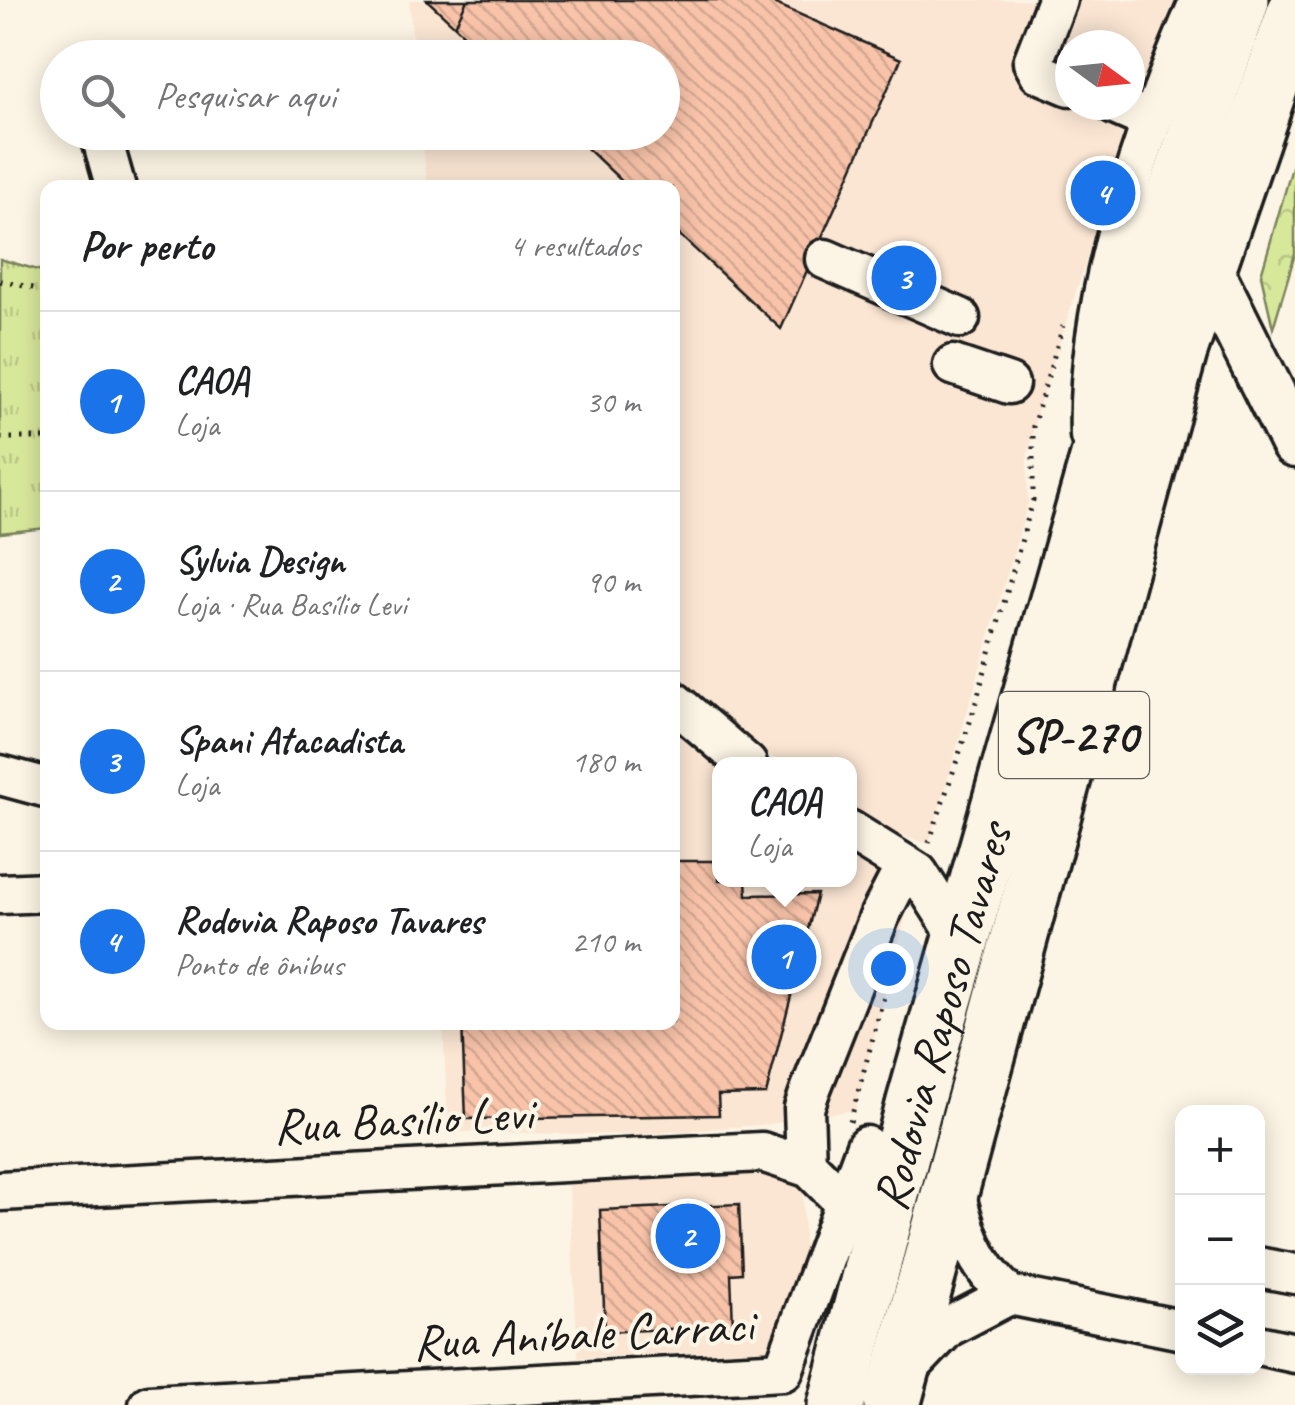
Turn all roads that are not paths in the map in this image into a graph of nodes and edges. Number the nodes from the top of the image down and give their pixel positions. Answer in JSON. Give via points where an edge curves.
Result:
{"nodes":[{"id":1,"x":1057,"y":0,"type":"edge"},
{"id":2,"x":1200,"y":0,"type":"edge"},
{"id":3,"x":1241,"y":0,"type":"edge"},
{"id":4,"x":1295,"y":13,"type":"edge"},
{"id":5,"x":1055,"y":80,"type":"edge"},
{"id":6,"x":1145,"y":118,"type":"edge"},
{"id":7,"x":1152,"y":121,"type":"junction"},
{"id":8,"x":105,"y":150,"type":"edge"},
{"id":9,"x":114,"y":180,"type":"edge"},
{"id":10,"x":825,"y":258,"type":"dead end"},
{"id":11,"x":1207,"y":266,"type":"junction"},
{"id":12,"x":960,"y":318,"type":"dead end"},
{"id":13,"x":1179,"y":351,"type":"junction"},
{"id":14,"x":953,"y":365,"type":"dead end"},
{"id":15,"x":1255,"y":368,"type":"junction"},
{"id":16,"x":1009,"y":384,"type":"dead end"},
{"id":17,"x":1295,"y":443,"type":"edge"},
{"id":18,"x":1092,"y":479,"type":"junction"},
{"id":19,"x":680,"y":707,"type":"edge"},
{"id":20,"x":739,"y":757,"type":"edge"},
{"id":21,"x":0,"y":775,"type":"edge"},
{"id":22,"x":40,"y":786,"type":"edge"},
{"id":23,"x":857,"y":835,"type":"edge"},
{"id":24,"x":987,"y":843,"type":"junction"},
{"id":25,"x":912,"y":869,"type":"junction"},
{"id":26,"x":40,"y":892,"type":"edge"},
{"id":27,"x":0,"y":894,"type":"edge"},
{"id":28,"x":962,"y":942,"type":"junction"},
{"id":29,"x":914,"y":1102,"type":"junction"},
{"id":30,"x":830,"y":1160,"type":"junction"},
{"id":31,"x":953,"y":1180,"type":"junction"},
{"id":32,"x":0,"y":1191,"type":"edge"},
{"id":33,"x":844,"y":1202,"type":"junction"},
{"id":34,"x":878,"y":1248,"type":"junction"},
{"id":35,"x":1265,"y":1268,"type":"edge"},
{"id":36,"x":1295,"y":1274,"type":"edge"},
{"id":37,"x":1009,"y":1295,"type":"junction"},
{"id":38,"x":1175,"y":1329,"type":"edge"},
{"id":39,"x":1265,"y":1347,"type":"edge"},
{"id":40,"x":1295,"y":1353,"type":"edge"},
{"id":41,"x":895,"y":1395,"type":"edge"},
{"id":42,"x":149,"y":1405,"type":"edge"},
{"id":43,"x":836,"y":1405,"type":"edge"}],
"edges":[{"from":1,"to":5,"type":"street","via":[[1033,62]]},
{"from":2,"to":7,"type":"street"},
{"from":3,"to":18,"type":"highway","name":"Rodovia Raposo Tavares","number":"SP-270","via":[[1160,242]]},
{"from":4,"to":11,"type":"highway","name":"Rodovia Raposo Tavares","number":"SP-270"},
{"from":6,"to":7,"type":"street"},
{"from":7,"to":18,"type":"street","via":[[1098,333],[1089,399]]},
{"from":8,"to":9,"type":"street"},
{"from":10,"to":12,"type":"street"},
{"from":11,"to":13,"type":"highway","name":"Rodovia Raposo Tavares","number":"SP-270"},
{"from":11,"to":15,"type":"main road"},
{"from":13,"to":15,"type":"main road","via":[[1224,354]]},
{"from":13,"to":31,"type":"highway","name":"Rodovia Raposo Tavares","number":"SP-270"},
{"from":14,"to":16,"type":"street"},
{"from":15,"to":17,"type":"main road"},
{"from":18,"to":24,"type":"highway","name":"Rodovia Raposo Tavares","number":"SP-270"},
{"from":19,"to":20,"type":"street"},
{"from":21,"to":22,"type":"street"},
{"from":23,"to":25,"type":"street"},
{"from":24,"to":25,"type":"street","via":[[951,864]]},
{"from":24,"to":28,"type":"highway","name":"Rodovia Raposo Tavares","number":"SP-270"},
{"from":25,"to":28,"type":"street"},
{"from":25,"to":30,"type":"street","via":[[880,914],[804,1108]]},
{"from":26,"to":27,"type":"street"},
{"from":28,"to":29,"type":"highway","name":"Rodovia Raposo Tavares","number":"SP-270"},
{"from":29,"to":30,"type":"street"},
{"from":29,"to":34,"type":"highway","name":"Rodovia Raposo Tavares","number":"SP-270"},
{"from":30,"to":32,"type":"street","name":"Rua Basílio Levi","via":[[716,1151]]},
{"from":30,"to":33,"type":"street","name":"Rua Aníbale Carraci"},
{"from":30,"to":33,"type":"street","name":"Rua Basílio Levi"},
{"from":31,"to":37,"type":"street","via":[[975,1254]]},
{"from":31,"to":41,"type":"highway","name":"Rodovia Raposo Tavares","number":"SP-270"},
{"from":33,"to":34,"type":"street","name":"Rua Basílio Levi"},
{"from":33,"to":42,"type":"street","name":"Rua Aníbale Carraci","via":[[783,1371]]},
{"from":34,"to":43,"type":"highway","name":"Rodovia Raposo Tavares","number":"SP-270"},
{"from":35,"to":36,"type":"street"},
{"from":37,"to":38,"type":"street"},
{"from":37,"to":41,"type":"street","via":[[948,1326],[922,1350]]},
{"from":39,"to":40,"type":"street"}]}
